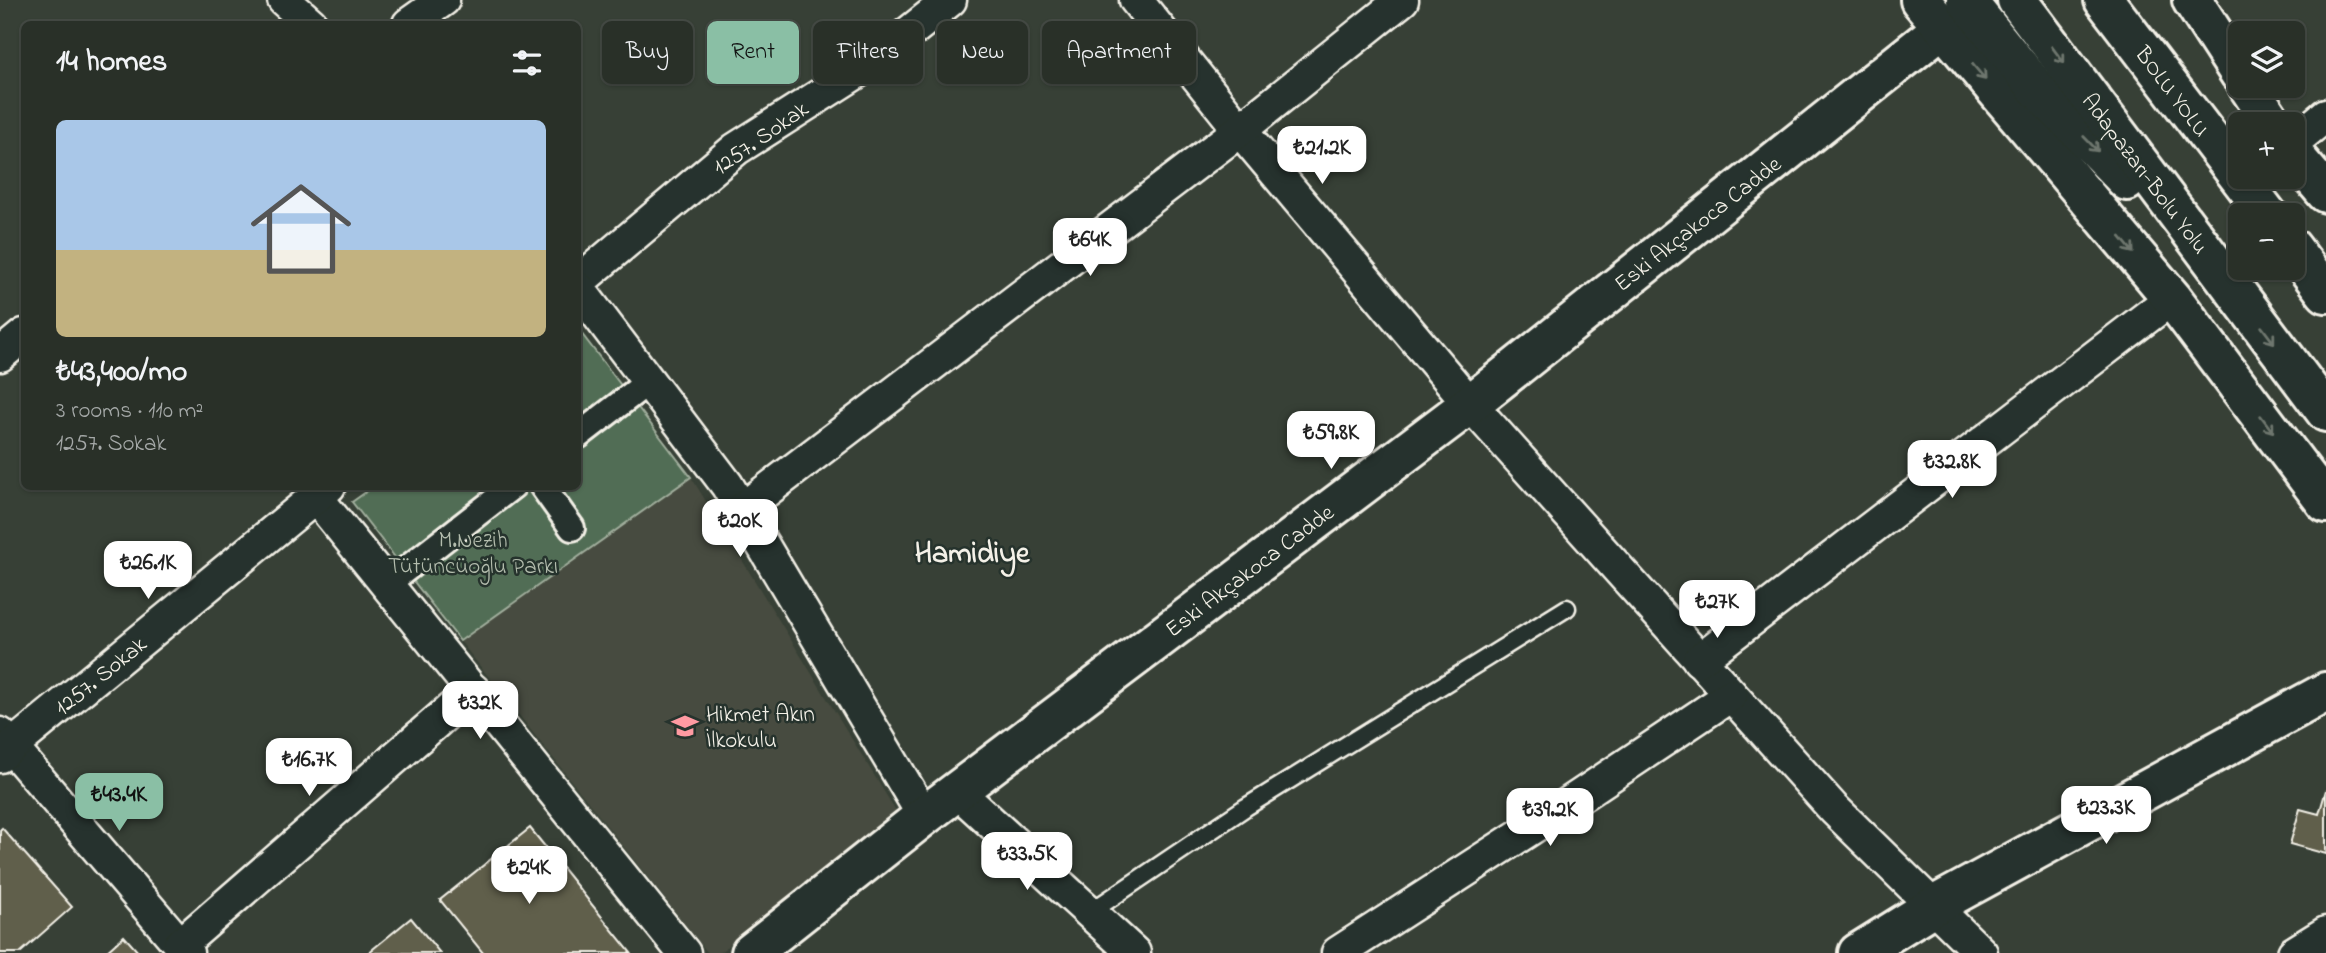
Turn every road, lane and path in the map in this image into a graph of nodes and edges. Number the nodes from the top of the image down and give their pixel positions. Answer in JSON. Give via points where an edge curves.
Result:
{"nodes":[{"id":1,"x":284,"y":0,"type":"edge"},
{"id":2,"x":443,"y":0,"type":"edge"},
{"id":3,"x":950,"y":0,"type":"edge"},
{"id":4,"x":1136,"y":0,"type":"edge"},
{"id":5,"x":1402,"y":0,"type":"edge"},
{"id":6,"x":2017,"y":0,"type":"edge"},
{"id":7,"x":2104,"y":0,"type":"edge"},
{"id":8,"x":2136,"y":0,"type":"edge"},
{"id":9,"x":2192,"y":0,"type":"edge"},
{"id":10,"x":1943,"y":9,"type":"edge"},
{"id":11,"x":308,"y":21,"type":"edge"},
{"id":12,"x":413,"y":21,"type":"edge"},
{"id":13,"x":2228,"y":56,"type":"edge"},
{"id":14,"x":2326,"y":115,"type":"edge"},
{"id":15,"x":1240,"y":130,"type":"junction"},
{"id":16,"x":2305,"y":132,"type":"edge"},
{"id":17,"x":2228,"y":151,"type":"edge"},
{"id":18,"x":2305,"y":168,"type":"edge"},
{"id":19,"x":2326,"y":193,"type":"edge"},
{"id":20,"x":2259,"y":203,"type":"edge"},
{"id":21,"x":2305,"y":265,"type":"edge"},
{"id":22,"x":581,"y":279,"type":"edge"},
{"id":23,"x":2231,"y":287,"type":"junction"},
{"id":24,"x":581,"y":292,"type":"edge"},
{"id":25,"x":2326,"y":293,"type":"edge"},
{"id":26,"x":2172,"y":298,"type":"junction"},
{"id":27,"x":21,"y":338,"type":"edge"},
{"id":28,"x":0,"y":355,"type":"edge"},
{"id":29,"x":648,"y":382,"type":"junction"},
{"id":30,"x":1470,"y":404,"type":"junction"},
{"id":31,"x":2326,"y":412,"type":"edge"},
{"id":32,"x":581,"y":434,"type":"edge"},
{"id":33,"x":508,"y":490,"type":"edge"},
{"id":34,"x":545,"y":490,"type":"edge"},
{"id":35,"x":322,"y":492,"type":"edge"},
{"id":36,"x":2326,"y":503,"type":"edge"},
{"id":37,"x":741,"y":510,"type":"junction"},
{"id":38,"x":572,"y":528,"type":"dead end"},
{"id":39,"x":387,"y":584,"type":"junction"},
{"id":40,"x":1567,"y":608,"type":"dead end"},
{"id":41,"x":1699,"y":660,"type":"junction"},
{"id":42,"x":473,"y":690,"type":"junction"},
{"id":43,"x":2326,"y":692,"type":"edge"},
{"id":44,"x":1731,"y":695,"type":"junction"},
{"id":45,"x":4,"y":746,"type":"edge"},
{"id":46,"x":957,"y":791,"type":"junction"},
{"id":47,"x":924,"y":816,"type":"junction"},
{"id":48,"x":1935,"y":905,"type":"junction"},
{"id":49,"x":1089,"y":913,"type":"junction"},
{"id":50,"x":2326,"y":933,"type":"edge"},
{"id":51,"x":184,"y":949,"type":"edge"},
{"id":52,"x":684,"y":953,"type":"edge"},
{"id":53,"x":751,"y":953,"type":"edge"},
{"id":54,"x":1134,"y":953,"type":"edge"},
{"id":55,"x":1338,"y":953,"type":"edge"},
{"id":56,"x":1858,"y":953,"type":"edge"},
{"id":57,"x":1981,"y":953,"type":"edge"},
{"id":58,"x":2294,"y":953,"type":"edge"}],
"edges":[{"from":1,"to":11,"type":"street"},
{"from":2,"to":12,"type":"street"},
{"from":3,"to":22,"type":"street","name":"1257. Sokak","via":[[871,63],[736,149]]},
{"from":4,"to":15,"type":"street"},
{"from":5,"to":15,"type":"street"},
{"from":6,"to":23,"type":"main road","name":"Adapazarı-Bolu Yolu","one_way":true},
{"from":7,"to":20,"type":"main road","name":"BOLU YOLU"},
{"from":8,"to":17,"type":"main road"},
{"from":9,"to":13,"type":"main road"},
{"from":10,"to":23,"type":"main road","one_way":true,"via":[[2039,91]]},
{"from":10,"to":26,"type":"main road","one_way":true},
{"from":10,"to":30,"type":"main road","name":"Eski Akçakoca Cadde"},
{"from":14,"to":16,"type":"street"},
{"from":15,"to":30,"type":"street"},
{"from":15,"to":37,"type":"street"},
{"from":18,"to":19,"type":"main road"},
{"from":21,"to":25,"type":"main road"},
{"from":23,"to":31,"type":"main road","name":"Adapazarı-Bolu Yolu","one_way":true},
{"from":24,"to":29,"type":"street"},
{"from":26,"to":36,"type":"main road","one_way":true},
{"from":26,"to":41,"type":"street"},
{"from":27,"to":28,"type":"street"},
{"from":29,"to":32,"type":"street"},
{"from":29,"to":37,"type":"street"},
{"from":30,"to":41,"type":"street"},
{"from":30,"to":46,"type":"main road","name":"Eski Akçakoca Cadde"},
{"from":33,"to":39,"type":"street"},
{"from":34,"to":38,"type":"street"},
{"from":35,"to":39,"type":"street"},
{"from":35,"to":45,"type":"street","name":"1257. Sokak"},
{"from":37,"to":47,"type":"street"},
{"from":39,"to":42,"type":"street"},
{"from":40,"to":49,"type":"lane","via":[[1246,807]]},
{"from":41,"to":44,"type":"street"},
{"from":42,"to":51,"type":"street"},
{"from":42,"to":52,"type":"street"},
{"from":43,"to":48,"type":"main road"},
{"from":44,"to":48,"type":"street","via":[[1834,809]]},
{"from":44,"to":55,"type":"street"},
{"from":45,"to":51,"type":"street"},
{"from":46,"to":47,"type":"main road","name":"Eski Akçakoca Cadde"},
{"from":46,"to":49,"type":"street"},
{"from":47,"to":53,"type":"main road","name":"Eski Akçakoca Cadde"},
{"from":48,"to":56,"type":"main road"},
{"from":48,"to":57,"type":"street"},
{"from":49,"to":54,"type":"street"},
{"from":50,"to":58,"type":"street"}]}
